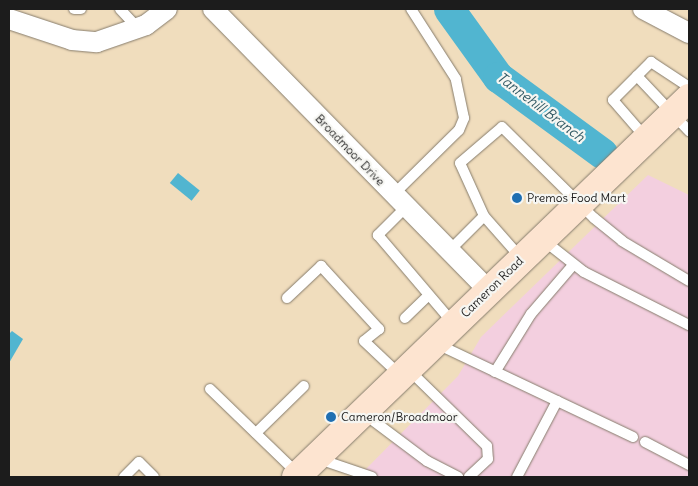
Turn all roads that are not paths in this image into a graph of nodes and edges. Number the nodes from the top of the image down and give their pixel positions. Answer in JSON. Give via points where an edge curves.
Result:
{"nodes":[{"id":1,"x":74,"y":9,"type":"edge"},
{"id":2,"x":82,"y":9,"type":"edge"},
{"id":3,"x":120,"y":9,"type":"edge"},
{"id":4,"x":167,"y":9,"type":"edge"},
{"id":5,"x":213,"y":9,"type":"edge"},
{"id":6,"x":411,"y":9,"type":"edge"},
{"id":7,"x":643,"y":9,"type":"edge"},
{"id":8,"x":9,"y":19,"type":"edge"},
{"id":9,"x":138,"y":28,"type":"junction"},
{"id":10,"x":689,"y":32,"type":"edge"},
{"id":11,"x":637,"y":76,"type":"junction"},
{"id":12,"x":689,"y":87,"type":"edge"},
{"id":13,"x":684,"y":114,"type":"edge"},
{"id":14,"x":647,"y":138,"type":"junction"},
{"id":15,"x":400,"y":201,"type":"junction"},
{"id":16,"x":577,"y":205,"type":"junction"},
{"id":17,"x":484,"y":216,"type":"junction"},
{"id":18,"x":542,"y":239,"type":"junction"},
{"id":19,"x":449,"y":251,"type":"junction"},
{"id":20,"x":521,"y":258,"type":"junction"},
{"id":21,"x":573,"y":265,"type":"junction"},
{"id":22,"x":689,"y":281,"type":"edge"},
{"id":23,"x":488,"y":290,"type":"junction"},
{"id":24,"x":428,"y":296,"type":"junction"},
{"id":25,"x":287,"y":298,"type":"dead end"},
{"id":26,"x":405,"y":318,"type":"dead end"},
{"id":27,"x":453,"y":324,"type":"junction"},
{"id":28,"x":689,"y":325,"type":"edge"},
{"id":29,"x":434,"y":343,"type":"junction"},
{"id":30,"x":404,"y":372,"type":"junction"},
{"id":31,"x":495,"y":372,"type":"junction"},
{"id":32,"x":304,"y":386,"type":"dead end"},
{"id":33,"x":210,"y":389,"type":"dead end"},
{"id":34,"x":557,"y":402,"type":"junction"},
{"id":35,"x":362,"y":413,"type":"junction"},
{"id":36,"x":256,"y":433,"type":"junction"},
{"id":37,"x":633,"y":437,"type":"dead end"},
{"id":38,"x":645,"y":442,"type":"dead end"},
{"id":39,"x":689,"y":465,"type":"edge"},
{"id":40,"x":303,"y":470,"type":"edge"},
{"id":41,"x":124,"y":477,"type":"edge"},
{"id":42,"x":154,"y":477,"type":"edge"},
{"id":43,"x":372,"y":477,"type":"edge"},
{"id":44,"x":458,"y":477,"type":"edge"},
{"id":45,"x":468,"y":477,"type":"edge"},
{"id":46,"x":517,"y":477,"type":"edge"}],
"edges":[{"from":1,"to":2,"type":"lane"},
{"from":3,"to":9,"type":"lane"},
{"from":4,"to":9,"type":"street"},
{"from":5,"to":15,"type":"street","name":"Broadmoor Drive"},
{"from":6,"to":15,"type":"lane","via":[[456,79],[464,118],[459,130]]},
{"from":7,"to":10,"type":"street"},
{"from":8,"to":9,"type":"street","via":[[72,40],[97,42]]},
{"from":11,"to":12,"type":"lane","via":[[651,62]]},
{"from":11,"to":13,"type":"lane"},
{"from":11,"to":14,"type":"lane","via":[[613,100]]},
{"from":13,"to":14,"type":"main road","name":"Cameron Road"},
{"from":14,"to":16,"type":"main road","name":"Cameron Road"},
{"from":15,"to":19,"type":"street","name":"Broadmoor Drive"},
{"from":15,"to":24,"type":"lane","via":[[378,235],[400,257]]},
{"from":16,"to":17,"type":"lane","via":[[502,127],[460,163]]},
{"from":16,"to":18,"type":"main road","name":"Cameron Road"},
{"from":16,"to":22,"type":"lane","via":[[622,241]]},
{"from":17,"to":19,"type":"lane"},
{"from":17,"to":20,"type":"lane"},
{"from":18,"to":20,"type":"main road","name":"Cameron Road"},
{"from":18,"to":21,"type":"lane"},
{"from":19,"to":23,"type":"street","name":"Broadmoor Drive"},
{"from":20,"to":23,"type":"main road","name":"Cameron Road"},
{"from":21,"to":28,"type":"lane"},
{"from":21,"to":31,"type":"lane","via":[[532,314]]},
{"from":23,"to":27,"type":"main road","name":"Cameron Road"},
{"from":24,"to":26,"type":"lane"},
{"from":24,"to":27,"type":"lane"},
{"from":25,"to":30,"type":"lane","via":[[321,266],[379,329],[364,341]]},
{"from":27,"to":29,"type":"main road","name":"Cameron Road"},
{"from":29,"to":30,"type":"main road","name":"Cameron Road"},
{"from":29,"to":31,"type":"lane"},
{"from":30,"to":35,"type":"main road","name":"Cameron Road"},
{"from":30,"to":45,"type":"lane","via":[[487,446],[488,459]]},
{"from":31,"to":34,"type":"lane"},
{"from":32,"to":36,"type":"lane"},
{"from":33,"to":36,"type":"lane"},
{"from":34,"to":37,"type":"lane"},
{"from":34,"to":46,"type":"lane"},
{"from":35,"to":40,"type":"main road","name":"Cameron Road"},
{"from":35,"to":44,"type":"lane","via":[[427,461]]},
{"from":36,"to":40,"type":"lane"},
{"from":38,"to":39,"type":"lane"},
{"from":40,"to":43,"type":"lane"},
{"from":41,"to":42,"type":"lane","via":[[139,462]]}]}
